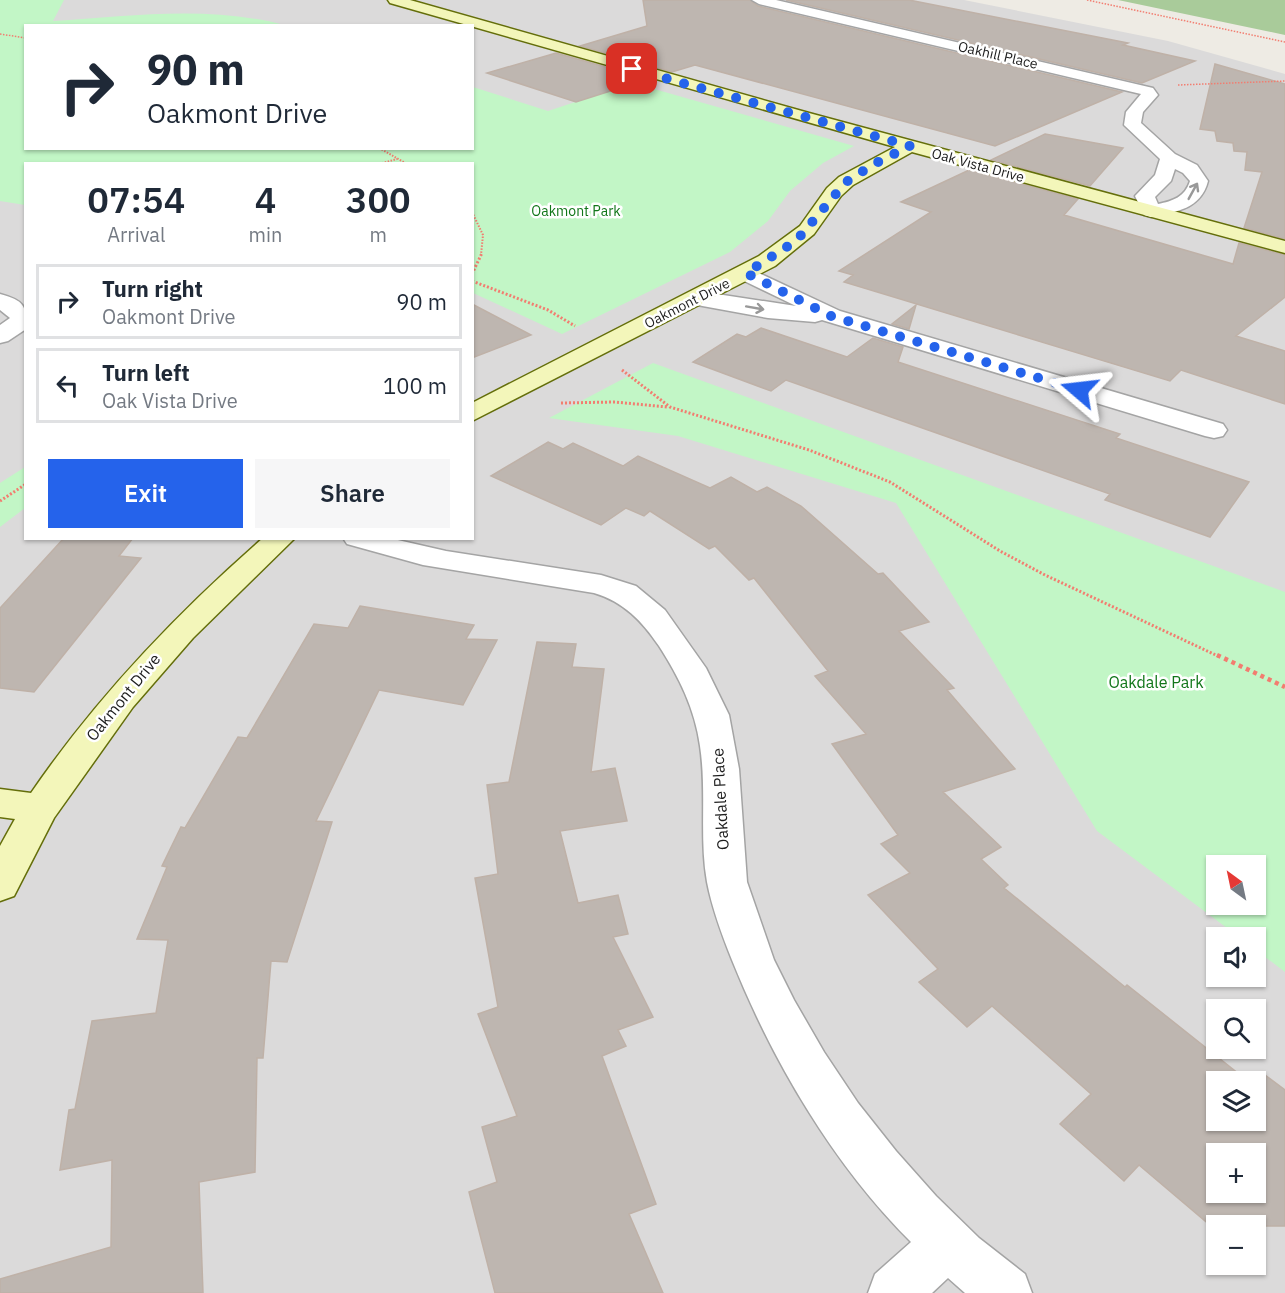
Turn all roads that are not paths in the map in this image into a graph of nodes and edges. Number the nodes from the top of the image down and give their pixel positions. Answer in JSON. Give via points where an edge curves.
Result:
{"nodes":[{"id":1,"x":395,"y":0,"type":"edge"},
{"id":2,"x":759,"y":0,"type":"edge"},
{"id":3,"x":910,"y":146,"type":"junction"},
{"id":4,"x":1169,"y":158,"type":"junction"},
{"id":5,"x":1151,"y":211,"type":"junction"},
{"id":6,"x":1285,"y":247,"type":"edge"},
{"id":7,"x":746,"y":273,"type":"junction"},
{"id":8,"x":698,"y":298,"type":"junction"},
{"id":9,"x":0,"y":301,"type":"edge"},
{"id":10,"x":831,"y":316,"type":"junction"},
{"id":11,"x":0,"y":336,"type":"edge"},
{"id":12,"x":474,"y":412,"type":"edge"},
{"id":13,"x":1214,"y":430,"type":"dead end"},
{"id":14,"x":279,"y":540,"type":"edge"},
{"id":15,"x":364,"y":540,"type":"edge"},
{"id":16,"x":0,"y":804,"type":"edge"},
{"id":17,"x":40,"y":809,"type":"junction"},
{"id":18,"x":0,"y":885,"type":"edge"},
{"id":19,"x":947,"y":1243,"type":"junction"},
{"id":20,"x":894,"y":1293,"type":"edge"},
{"id":21,"x":1006,"y":1293,"type":"edge"}],
"edges":[{"from":1,"to":3,"type":"street","name":"Oak Vista Drive"},
{"from":2,"to":4,"type":"street","name":"Oakhill Place","via":[[1147,91],[1150,95],[1135,112],[1133,125]]},
{"from":3,"to":5,"type":"street","name":"Oak Vista Drive"},
{"from":3,"to":7,"type":"street","name":"Oakmont Drive","via":[[846,182],[796,241]]},
{"from":4,"to":5,"type":"street","via":[[1164,177],[1145,196]]},
{"from":5,"to":4,"type":"street","name":"Oakhill Place","one_way":true,"via":[[1182,205],[1198,187],[1199,181],[1190,169]]},
{"from":5,"to":6,"type":"street","name":"Oak Vista Drive"},
{"from":7,"to":8,"type":"street","name":"Oakmont Drive"},
{"from":7,"to":10,"type":"street"},
{"from":8,"to":10,"type":"street","one_way":true,"via":[[768,311]]},
{"from":8,"to":12,"type":"street","name":"Oakmont Drive"},
{"from":9,"to":11,"type":"street","via":[[15,308],[21,318]]},
{"from":10,"to":13,"type":"street"},
{"from":14,"to":17,"type":"street","name":"Oakmont Drive","via":[[165,647],[122,696]]},
{"from":15,"to":19,"type":"street","name":"Oakdale Place","via":[[416,555],[607,586],[637,600],[653,615],[689,666],[715,727],[724,865],[732,903],[756,964],[815,1078],[900,1194]]},
{"from":16,"to":17,"type":"street"},
{"from":17,"to":18,"type":"street","name":"Oakmont Drive"},
{"from":19,"to":20,"type":"street"},
{"from":19,"to":21,"type":"street","name":"Oakdale Place"}]}
